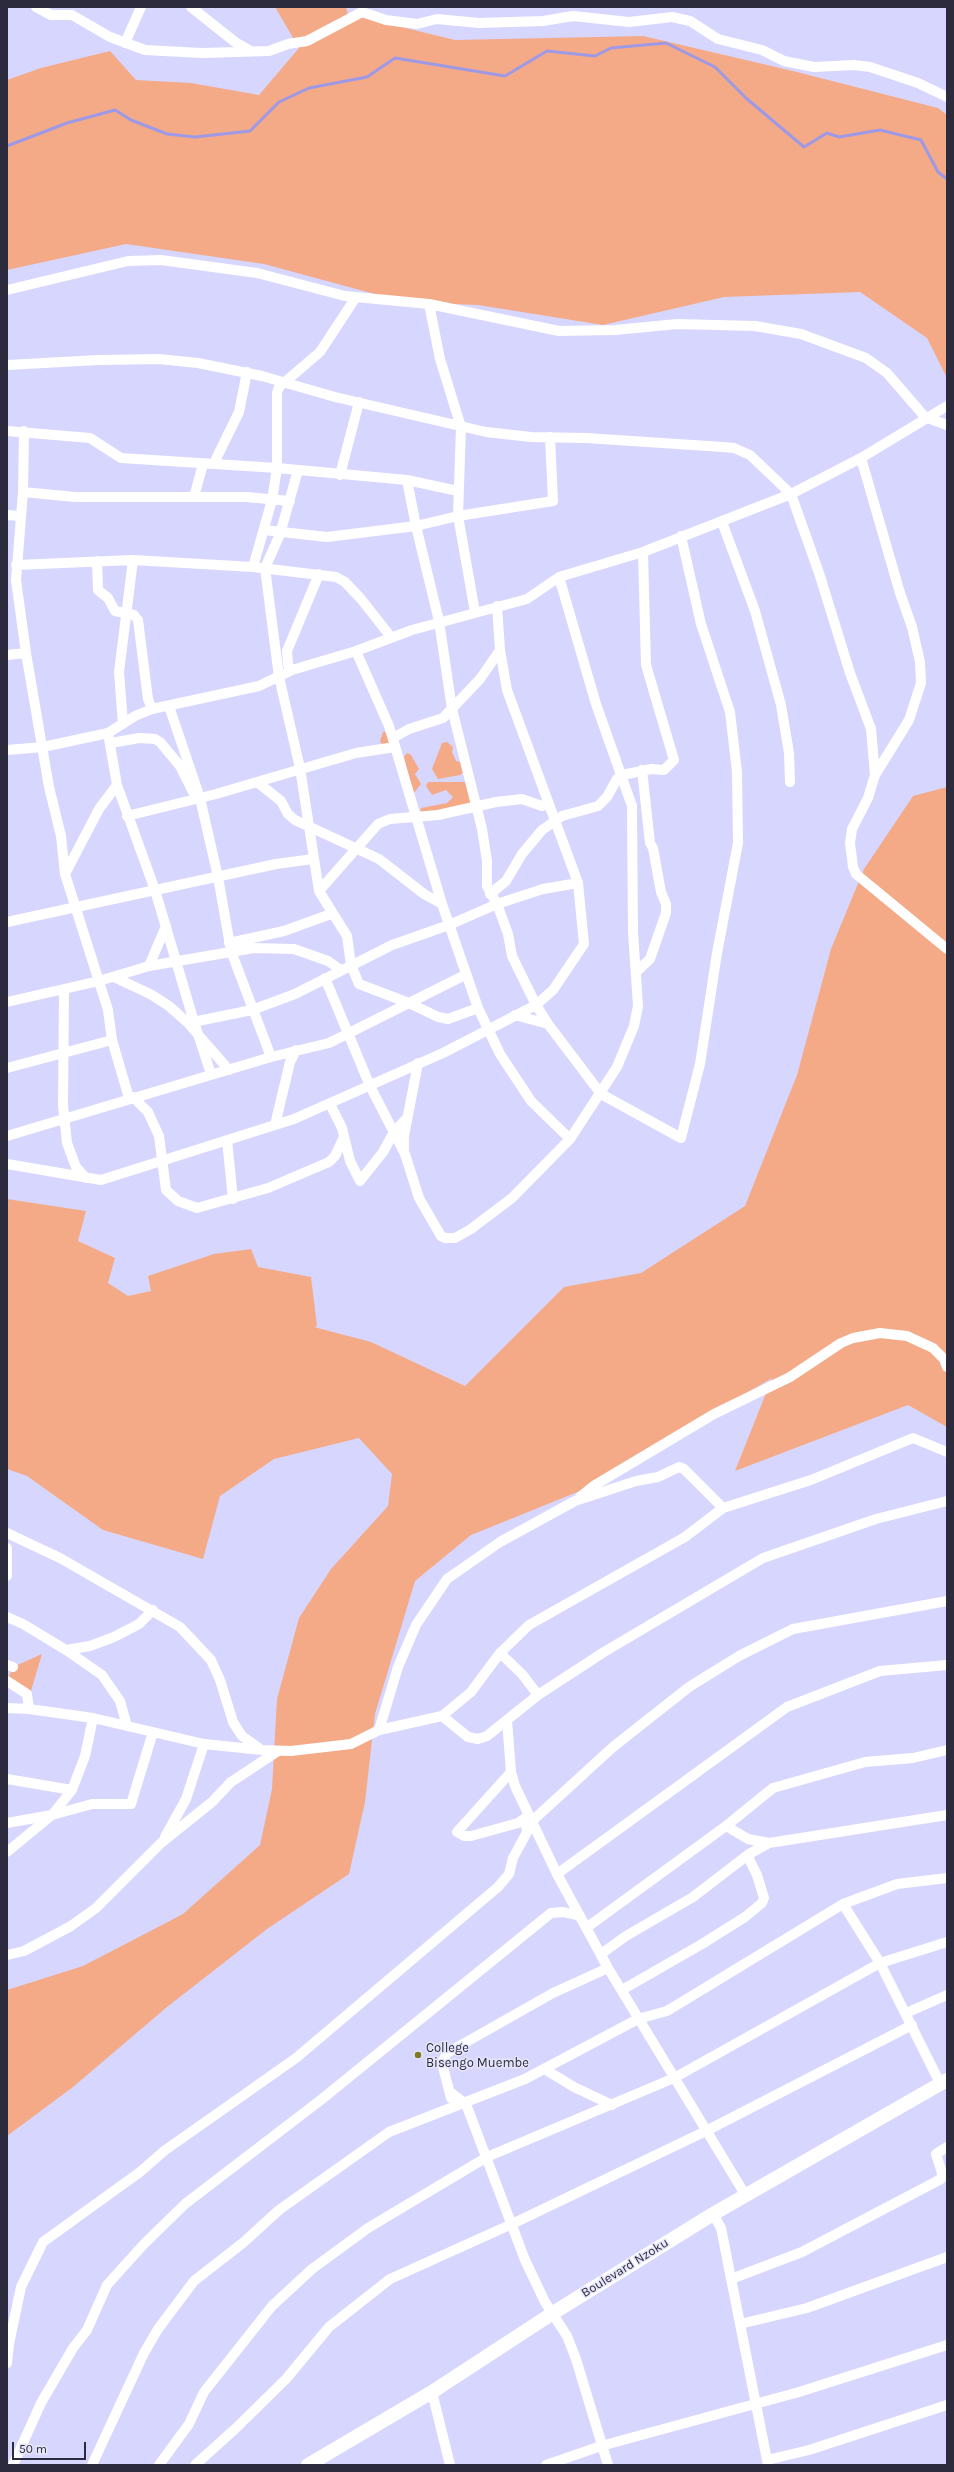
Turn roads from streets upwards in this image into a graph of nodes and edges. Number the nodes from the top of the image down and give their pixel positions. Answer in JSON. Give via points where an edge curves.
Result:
{"nodes":[{"id":1,"x":36,"y":7,"type":"edge"},
{"id":2,"x":141,"y":7,"type":"edge"},
{"id":3,"x":191,"y":7,"type":"edge"},
{"id":4,"x":58,"y":11,"type":"edge"},
{"id":5,"x":125,"y":43,"type":"junction"},
{"id":6,"x":251,"y":51,"type":"junction"},
{"id":7,"x":947,"y":97,"type":"edge"},
{"id":8,"x":7,"y":290,"type":"edge"},
{"id":9,"x":356,"y":297,"type":"junction"},
{"id":10,"x":429,"y":304,"type":"junction"},
{"id":11,"x":7,"y":366,"type":"edge"},
{"id":12,"x":247,"y":372,"type":"junction"},
{"id":13,"x":285,"y":382,"type":"junction"},
{"id":14,"x":359,"y":402,"type":"junction"},
{"id":15,"x":947,"y":406,"type":"edge"},
{"id":16,"x":925,"y":417,"type":"junction"},
{"id":17,"x":947,"y":425,"type":"edge"},
{"id":18,"x":461,"y":427,"type":"junction"},
{"id":19,"x":7,"y":431,"type":"edge"},
{"id":20,"x":24,"y":431,"type":"junction"},
{"id":21,"x":550,"y":437,"type":"junction"},
{"id":22,"x":861,"y":458,"type":"junction"},
{"id":23,"x":203,"y":464,"type":"junction"},
{"id":24,"x":214,"y":464,"type":"junction"},
{"id":25,"x":277,"y":468,"type":"junction"},
{"id":26,"x":298,"y":470,"type":"junction"},
{"id":27,"x":340,"y":475,"type":"junction"},
{"id":28,"x":407,"y":480,"type":"junction"},
{"id":29,"x":458,"y":491,"type":"junction"},
{"id":30,"x":23,"y":492,"type":"junction"},
{"id":31,"x":791,"y":494,"type":"junction"},
{"id":32,"x":194,"y":497,"type":"junction"},
{"id":33,"x":272,"y":500,"type":"junction"},
{"id":34,"x":290,"y":501,"type":"junction"},
{"id":35,"x":7,"y":515,"type":"edge"},
{"id":36,"x":20,"y":516,"type":"junction"},
{"id":37,"x":458,"y":516,"type":"junction"},
{"id":38,"x":722,"y":522,"type":"junction"},
{"id":39,"x":416,"y":526,"type":"junction"},
{"id":40,"x":264,"y":530,"type":"junction"},
{"id":41,"x":280,"y":534,"type":"junction"},
{"id":42,"x":681,"y":536,"type":"junction"},
{"id":43,"x":643,"y":552,"type":"junction"},
{"id":44,"x":134,"y":560,"type":"junction"},
{"id":45,"x":97,"y":561,"type":"junction"},
{"id":46,"x":16,"y":564,"type":"junction"},
{"id":47,"x":253,"y":567,"type":"junction"},
{"id":48,"x":265,"y":568,"type":"junction"},
{"id":49,"x":319,"y":574,"type":"junction"},
{"id":50,"x":559,"y":577,"type":"junction"},
{"id":51,"x":11,"y":580,"type":"edge"},
{"id":52,"x":497,"y":606,"type":"junction"},
{"id":53,"x":475,"y":612,"type":"junction"},
{"id":54,"x":127,"y":613,"type":"junction"},
{"id":55,"x":439,"y":621,"type":"junction"},
{"id":56,"x":391,"y":637,"type":"junction"},
{"id":57,"x":500,"y":650,"type":"junction"},
{"id":58,"x":356,"y":651,"type":"junction"},
{"id":59,"x":26,"y":653,"type":"junction"},
{"id":60,"x":7,"y":655,"type":"edge"},
{"id":61,"x":292,"y":670,"type":"junction"},
{"id":62,"x":279,"y":677,"type":"junction"},
{"id":63,"x":169,"y":706,"type":"junction"},
{"id":64,"x":152,"y":709,"type":"junction"},
{"id":65,"x":452,"y":709,"type":"junction"},
{"id":66,"x":123,"y":724,"type":"junction"},
{"id":67,"x":108,"y":733,"type":"junction"},
{"id":68,"x":111,"y":743,"type":"junction"},
{"id":69,"x":394,"y":743,"type":"junction"},
{"id":70,"x":43,"y":747,"type":"junction"},
{"id":71,"x":7,"y":750,"type":"edge"},
{"id":72,"x":300,"y":768,"type":"junction"},
{"id":73,"x":642,"y":770,"type":"junction"},
{"id":74,"x":622,"y":775,"type":"junction"},
{"id":75,"x":876,"y":775,"type":"junction"},
{"id":76,"x":257,"y":782,"type":"junction"},
{"id":77,"x":790,"y":782,"type":"dead end"},
{"id":78,"x":117,"y":785,"type":"junction"},
{"id":79,"x":199,"y":796,"type":"junction"},
{"id":80,"x":549,"y":804,"type":"junction"},
{"id":81,"x":475,"y":807,"type":"junction"},
{"id":82,"x":127,"y":816,"type":"junction"},
{"id":83,"x":416,"y":817,"type":"junction"},
{"id":84,"x":556,"y":821,"type":"junction"},
{"id":85,"x":308,"y":826,"type":"junction"},
{"id":86,"x":355,"y":849,"type":"junction"},
{"id":87,"x":313,"y":859,"type":"junction"},
{"id":88,"x":65,"y":874,"type":"junction"},
{"id":89,"x":218,"y":877,"type":"junction"},
{"id":90,"x":578,"y":883,"type":"junction"},
{"id":91,"x":155,"y":890,"type":"junction"},
{"id":92,"x":319,"y":891,"type":"junction"},
{"id":93,"x":490,"y":894,"type":"junction"},
{"id":94,"x":442,"y":904,"type":"junction"},
{"id":95,"x":497,"y":904,"type":"junction"},
{"id":96,"x":74,"y":908,"type":"junction"},
{"id":97,"x":331,"y":914,"type":"junction"},
{"id":98,"x":7,"y":922,"type":"edge"},
{"id":99,"x":449,"y":925,"type":"junction"},
{"id":100,"x":166,"y":926,"type":"junction"},
{"id":101,"x":230,"y":947,"type":"junction"},
{"id":102,"x":947,"y":949,"type":"edge"},
{"id":103,"x":177,"y":961,"type":"junction"},
{"id":104,"x":351,"y":965,"type":"junction"},
{"id":105,"x":149,"y":966,"type":"junction"},
{"id":106,"x":341,"y":970,"type":"junction"},
{"id":107,"x":636,"y":972,"type":"junction"},
{"id":108,"x":465,"y":975,"type":"junction"},
{"id":109,"x":114,"y":977,"type":"junction"},
{"id":110,"x":325,"y":978,"type":"junction"},
{"id":111,"x":99,"y":981,"type":"junction"},
{"id":112,"x":64,"y":990,"type":"junction"},
{"id":113,"x":7,"y":1002,"type":"edge"},
{"id":114,"x":409,"y":1002,"type":"junction"},
{"id":115,"x":536,"y":1005,"type":"junction"},
{"id":116,"x":478,"y":1008,"type":"junction"},
{"id":117,"x":252,"y":1010,"type":"junction"},
{"id":118,"x":515,"y":1015,"type":"junction"},
{"id":119,"x":191,"y":1022,"type":"junction"},
{"id":120,"x":548,"y":1024,"type":"junction"},
{"id":121,"x":488,"y":1030,"type":"junction"},
{"id":122,"x":349,"y":1033,"type":"junction"},
{"id":123,"x":198,"y":1034,"type":"junction"},
{"id":124,"x":112,"y":1040,"type":"junction"},
{"id":125,"x":296,"y":1050,"type":"junction"},
{"id":126,"x":63,"y":1053,"type":"junction"},
{"id":127,"x":271,"y":1057,"type":"junction"},
{"id":128,"x":418,"y":1063,"type":"junction"},
{"id":129,"x":7,"y":1068,"type":"edge"},
{"id":130,"x":229,"y":1070,"type":"junction"},
{"id":131,"x":211,"y":1074,"type":"junction"},
{"id":132,"x":370,"y":1086,"type":"junction"},
{"id":133,"x":601,"y":1094,"type":"junction"},
{"id":134,"x":131,"y":1098,"type":"junction"},
{"id":135,"x":330,"y":1104,"type":"junction"},
{"id":136,"x":407,"y":1118,"type":"junction"},
{"id":137,"x":65,"y":1119,"type":"junction"},
{"id":138,"x":275,"y":1125,"type":"junction"},
{"id":139,"x":394,"y":1132,"type":"junction"},
{"id":140,"x":7,"y":1136,"type":"edge"},
{"id":141,"x":344,"y":1137,"type":"junction"},
{"id":142,"x":227,"y":1140,"type":"junction"},
{"id":143,"x":570,"y":1140,"type":"junction"},
{"id":144,"x":405,"y":1154,"type":"junction"},
{"id":145,"x":162,"y":1160,"type":"junction"},
{"id":146,"x":7,"y":1164,"type":"edge"},
{"id":147,"x":86,"y":1178,"type":"junction"},
{"id":148,"x":233,"y":1199,"type":"junction"},
{"id":149,"x":947,"y":1367,"type":"edge"},
{"id":150,"x":947,"y":1452,"type":"edge"},
{"id":151,"x":576,"y":1501,"type":"junction"},
{"id":152,"x":947,"y":1501,"type":"edge"},
{"id":153,"x":723,"y":1508,"type":"junction"},
{"id":154,"x":7,"y":1533,"type":"edge"},
{"id":155,"x":7,"y":1537,"type":"edge"},
{"id":156,"x":7,"y":1548,"type":"edge"},
{"id":157,"x":7,"y":1576,"type":"edge"},
{"id":158,"x":947,"y":1601,"type":"edge"},
{"id":159,"x":153,"y":1610,"type":"junction"},
{"id":160,"x":7,"y":1617,"type":"edge"},
{"id":161,"x":66,"y":1650,"type":"junction"},
{"id":162,"x":500,"y":1653,"type":"junction"},
{"id":163,"x":947,"y":1665,"type":"edge"},
{"id":164,"x":7,"y":1681,"type":"edge"},
{"id":165,"x":538,"y":1695,"type":"junction"},
{"id":166,"x":7,"y":1708,"type":"edge"},
{"id":167,"x":29,"y":1709,"type":"junction"},
{"id":168,"x":442,"y":1716,"type":"junction"},
{"id":169,"x":93,"y":1718,"type":"junction"},
{"id":170,"x":507,"y":1720,"type":"junction"},
{"id":171,"x":127,"y":1726,"type":"junction"},
{"id":172,"x":379,"y":1730,"type":"junction"},
{"id":173,"x":153,"y":1732,"type":"junction"},
{"id":174,"x":204,"y":1744,"type":"junction"},
{"id":175,"x":262,"y":1750,"type":"junction"},
{"id":176,"x":947,"y":1750,"type":"edge"},
{"id":177,"x":278,"y":1751,"type":"junction"},
{"id":178,"x":511,"y":1772,"type":"junction"},
{"id":179,"x":7,"y":1779,"type":"edge"},
{"id":180,"x":72,"y":1790,"type":"junction"},
{"id":181,"x":52,"y":1815,"type":"junction"},
{"id":182,"x":947,"y":1816,"type":"edge"},
{"id":183,"x":528,"y":1819,"type":"junction"},
{"id":184,"x":7,"y":1823,"type":"edge"},
{"id":185,"x":726,"y":1826,"type":"junction"},
{"id":186,"x":769,"y":1843,"type":"junction"},
{"id":187,"x":161,"y":1844,"type":"junction"},
{"id":188,"x":7,"y":1852,"type":"edge"},
{"id":189,"x":749,"y":1854,"type":"junction"},
{"id":190,"x":557,"y":1874,"type":"junction"},
{"id":191,"x":947,"y":1878,"type":"edge"},
{"id":192,"x":843,"y":1904,"type":"junction"},
{"id":193,"x":580,"y":1916,"type":"junction"},
{"id":194,"x":586,"y":1928,"type":"junction"},
{"id":195,"x":947,"y":1942,"type":"edge"},
{"id":196,"x":601,"y":1954,"type":"junction"},
{"id":197,"x":7,"y":1955,"type":"edge"},
{"id":198,"x":880,"y":1962,"type":"junction"},
{"id":199,"x":608,"y":1968,"type":"junction"},
{"id":200,"x":622,"y":1990,"type":"junction"},
{"id":201,"x":947,"y":1995,"type":"edge"},
{"id":202,"x":906,"y":2013,"type":"junction"},
{"id":203,"x":638,"y":2019,"type":"junction"},
{"id":204,"x":912,"y":2025,"type":"junction"},
{"id":205,"x":546,"y":2070,"type":"junction"},
{"id":206,"x":674,"y":2078,"type":"junction"},
{"id":207,"x":944,"y":2082,"type":"edge"},
{"id":208,"x":450,"y":2092,"type":"junction"},
{"id":209,"x":466,"y":2104,"type":"junction"},
{"id":210,"x":612,"y":2104,"type":"junction"},
{"id":211,"x":452,"y":2108,"type":"junction"},
{"id":212,"x":706,"y":2131,"type":"junction"},
{"id":213,"x":947,"y":2147,"type":"edge"},
{"id":214,"x":487,"y":2157,"type":"junction"},
{"id":215,"x":746,"y":2196,"type":"junction"},
{"id":216,"x":713,"y":2214,"type":"junction"},
{"id":217,"x":512,"y":2224,"type":"junction"},
{"id":218,"x":947,"y":2257,"type":"edge"},
{"id":219,"x":731,"y":2279,"type":"junction"},
{"id":220,"x":553,"y":2313,"type":"junction"},
{"id":221,"x":740,"y":2324,"type":"junction"},
{"id":222,"x":947,"y":2345,"type":"edge"},
{"id":223,"x":7,"y":2363,"type":"edge"},
{"id":224,"x":432,"y":2392,"type":"junction"},
{"id":225,"x":756,"y":2404,"type":"junction"},
{"id":226,"x":947,"y":2405,"type":"edge"},
{"id":227,"x":601,"y":2446,"type":"junction"},
{"id":228,"x":768,"y":2462,"type":"edge"},
{"id":229,"x":13,"y":2465,"type":"edge"},
{"id":230,"x":92,"y":2465,"type":"edge"},
{"id":231,"x":160,"y":2465,"type":"edge"},
{"id":232,"x":195,"y":2465,"type":"edge"},
{"id":233,"x":308,"y":2465,"type":"edge"},
{"id":234,"x":450,"y":2465,"type":"edge"},
{"id":235,"x":546,"y":2465,"type":"edge"},
{"id":236,"x":608,"y":2465,"type":"edge"}],
"edges":[{"from":1,"to":4,"type":"street"},
{"from":2,"to":5,"type":"street"},
{"from":3,"to":6,"type":"street","via":[[235,42]]},
{"from":4,"to":5,"type":"street","via":[[72,15],[94,29]]},
{"from":5,"to":6,"type":"street","via":[[156,52]]},
{"from":6,"to":7,"type":"street","via":[[269,51],[288,44],[307,42],[362,12],[386,20],[417,24],[437,19],[479,24],[543,21],[573,16],[629,22],[672,17],[690,22],[718,39],[762,50],[784,61],[814,67],[870,67],[918,82]]},
{"from":8,"to":9,"type":"street","via":[[94,267],[144,259],[257,274]]},
{"from":9,"to":10,"type":"street"},
{"from":9,"to":13,"type":"street","via":[[320,352]]},
{"from":10,"to":16,"type":"street","via":[[559,331],[615,330],[677,324],[755,326],[801,334],[866,358],[887,373]]},
{"from":10,"to":18,"type":"street","via":[[440,359]]},
{"from":11,"to":12,"type":"street","via":[[159,359]]},
{"from":12,"to":13,"type":"street"},
{"from":12,"to":24,"type":"street","via":[[239,412]]},
{"from":13,"to":14,"type":"street"},
{"from":13,"to":25,"type":"street","via":[[279,386],[277,393]]},
{"from":14,"to":18,"type":"street"},
{"from":14,"to":27,"type":"street"},
{"from":15,"to":16,"type":"street"},
{"from":16,"to":17,"type":"street"},
{"from":16,"to":22,"type":"street"},
{"from":18,"to":21,"type":"street","via":[[512,435]]},
{"from":18,"to":29,"type":"street"},
{"from":19,"to":20,"type":"street"},
{"from":20,"to":23,"type":"street","via":[[90,438],[121,458]]},
{"from":20,"to":30,"type":"street"},
{"from":21,"to":31,"type":"street","via":[[734,448],[750,455]]},
{"from":21,"to":37,"type":"street","via":[[553,501]]},
{"from":22,"to":31,"type":"street"},
{"from":22,"to":75,"type":"street","via":[[912,627],[920,662],[921,683],[910,720]]},
{"from":23,"to":24,"type":"street"},
{"from":23,"to":32,"type":"street"},
{"from":24,"to":25,"type":"street"},
{"from":25,"to":26,"type":"street"},
{"from":25,"to":33,"type":"street"},
{"from":26,"to":27,"type":"street"},
{"from":26,"to":34,"type":"street"},
{"from":27,"to":28,"type":"street"},
{"from":28,"to":29,"type":"street"},
{"from":28,"to":39,"type":"street"},
{"from":29,"to":37,"type":"street"},
{"from":30,"to":32,"type":"street","via":[[75,497]]},
{"from":30,"to":36,"type":"street"},
{"from":31,"to":38,"type":"street"},
{"from":31,"to":75,"type":"street","via":[[871,729]]},
{"from":32,"to":33,"type":"street"},
{"from":33,"to":34,"type":"street"},
{"from":33,"to":40,"type":"street"},
{"from":34,"to":41,"type":"street"},
{"from":35,"to":36,"type":"street"},
{"from":36,"to":46,"type":"street"},
{"from":37,"to":39,"type":"street"},
{"from":37,"to":53,"type":"street"},
{"from":38,"to":42,"type":"street"},
{"from":38,"to":77,"type":"street","via":[[755,611],[781,705],[789,753]]},
{"from":39,"to":41,"type":"street","via":[[327,537]]},
{"from":39,"to":55,"type":"street"},
{"from":40,"to":41,"type":"street"},
{"from":40,"to":47,"type":"street"},
{"from":41,"to":48,"type":"street"},
{"from":42,"to":43,"type":"street"},
{"from":42,"to":133,"type":"street","via":[[701,624],[730,712],[737,772],[738,843],[717,953],[700,1064],[681,1138]]},
{"from":43,"to":50,"type":"street"},
{"from":43,"to":73,"type":"street","via":[[646,665],[674,760],[664,770]]},
{"from":44,"to":45,"type":"street"},
{"from":44,"to":47,"type":"street"},
{"from":44,"to":54,"type":"street"},
{"from":45,"to":46,"type":"street"},
{"from":45,"to":54,"type":"street","via":[[98,590],[108,598],[115,611]]},
{"from":46,"to":51,"type":"street"},
{"from":47,"to":48,"type":"street"},
{"from":48,"to":49,"type":"street"},
{"from":48,"to":62,"type":"street"},
{"from":49,"to":56,"type":"street","via":[[336,577],[345,582]]},
{"from":49,"to":61,"type":"street","via":[[287,651],[287,661]]},
{"from":50,"to":52,"type":"street","via":[[527,599]]},
{"from":50,"to":74,"type":"street","via":[[596,704]]},
{"from":51,"to":59,"type":"street"},
{"from":52,"to":53,"type":"street"},
{"from":52,"to":57,"type":"street"},
{"from":53,"to":55,"type":"street"},
{"from":54,"to":64,"type":"street","via":[[134,615],[138,620],[148,699]]},
{"from":54,"to":66,"type":"street","via":[[119,672]]},
{"from":55,"to":56,"type":"street"},
{"from":55,"to":65,"type":"street"},
{"from":56,"to":58,"type":"street"},
{"from":57,"to":65,"type":"street","via":[[480,679]]},
{"from":57,"to":80,"type":"street","via":[[507,690]]},
{"from":58,"to":61,"type":"street"},
{"from":58,"to":69,"type":"street"},
{"from":59,"to":60,"type":"street"},
{"from":59,"to":70,"type":"street"},
{"from":61,"to":62,"type":"street"},
{"from":62,"to":63,"type":"street","via":[[259,686]]},
{"from":62,"to":72,"type":"street"},
{"from":63,"to":64,"type":"street"},
{"from":63,"to":79,"type":"street"},
{"from":64,"to":66,"type":"street"},
{"from":65,"to":69,"type":"street","via":[[439,721],[409,729]]},
{"from":65,"to":81,"type":"street"},
{"from":66,"to":67,"type":"street"},
{"from":67,"to":68,"type":"street"},
{"from":67,"to":70,"type":"street"},
{"from":68,"to":78,"type":"street"},
{"from":68,"to":79,"type":"street","via":[[138,738],[155,739],[160,742],[180,766],[191,790]]},
{"from":69,"to":72,"type":"street"},
{"from":69,"to":83,"type":"street"},
{"from":70,"to":71,"type":"street"},
{"from":70,"to":88,"type":"street","via":[[49,787],[61,836]]},
{"from":72,"to":76,"type":"street"},
{"from":72,"to":85,"type":"street"},
{"from":73,"to":74,"type":"street"},
{"from":73,"to":107,"type":"street","via":[[650,842],[666,913],[650,959]]},
{"from":74,"to":84,"type":"street","via":[[598,806],[566,814]]},
{"from":74,"to":107,"type":"street","via":[[632,806]]},
{"from":75,"to":102,"type":"street","via":[[866,804],[852,829],[850,843],[856,874]]},
{"from":76,"to":79,"type":"street"},
{"from":76,"to":85,"type":"street","via":[[276,797],[295,820]]},
{"from":78,"to":82,"type":"street"},
{"from":78,"to":88,"type":"street","via":[[99,809]]},
{"from":79,"to":82,"type":"street"},
{"from":79,"to":89,"type":"street"},
{"from":80,"to":81,"type":"street","via":[[542,806],[522,798]]},
{"from":80,"to":84,"type":"street"},
{"from":81,"to":83,"type":"street"},
{"from":81,"to":93,"type":"street","via":[[482,829]]},
{"from":82,"to":91,"type":"street"},
{"from":83,"to":86,"type":"street","via":[[390,819],[378,824]]},
{"from":83,"to":94,"type":"street"},
{"from":84,"to":90,"type":"street"},
{"from":84,"to":93,"type":"street","via":[[542,830],[522,854],[506,881]]},
{"from":85,"to":86,"type":"street"},
{"from":85,"to":87,"type":"street"},
{"from":86,"to":92,"type":"street"},
{"from":86,"to":94,"type":"street","via":[[392,867],[403,878]]},
{"from":87,"to":89,"type":"street"},
{"from":87,"to":92,"type":"street"},
{"from":88,"to":96,"type":"street"},
{"from":89,"to":91,"type":"street"},
{"from":89,"to":101,"type":"street"},
{"from":90,"to":95,"type":"street","via":[[543,889]]},
{"from":90,"to":115,"type":"street","via":[[583,946],[553,990]]},
{"from":91,"to":96,"type":"street"},
{"from":91,"to":100,"type":"street"},
{"from":92,"to":97,"type":"street"},
{"from":93,"to":95,"type":"street"},
{"from":94,"to":99,"type":"street"},
{"from":95,"to":99,"type":"street"},
{"from":95,"to":115,"type":"street","via":[[508,934],[512,956]]},
{"from":96,"to":98,"type":"street"},
{"from":96,"to":111,"type":"street"},
{"from":97,"to":101,"type":"street"},
{"from":97,"to":104,"type":"street","via":[[347,936]]},
{"from":99,"to":104,"type":"street","via":[[392,945]]},
{"from":99,"to":108,"type":"street"},
{"from":100,"to":103,"type":"street"},
{"from":100,"to":105,"type":"street"},
{"from":101,"to":103,"type":"street"},
{"from":101,"to":106,"type":"street","via":[[294,949],[328,961]]},
{"from":101,"to":117,"type":"street"},
{"from":103,"to":105,"type":"street"},
{"from":103,"to":119,"type":"street"},
{"from":104,"to":106,"type":"street"},
{"from":104,"to":114,"type":"street","via":[[359,984]]},
{"from":105,"to":109,"type":"street"},
{"from":106,"to":110,"type":"street"},
{"from":107,"to":133,"type":"street","via":[[638,1006],[634,1026],[617,1067]]},
{"from":108,"to":114,"type":"street"},
{"from":108,"to":116,"type":"street"},
{"from":109,"to":111,"type":"street"},
{"from":109,"to":119,"type":"street","via":[[152,994]]},
{"from":110,"to":117,"type":"street","via":[[295,994]]},
{"from":110,"to":122,"type":"street"},
{"from":111,"to":112,"type":"street"},
{"from":111,"to":124,"type":"street","via":[[108,1010]]},
{"from":112,"to":113,"type":"street"},
{"from":112,"to":126,"type":"street"},
{"from":114,"to":116,"type":"street","via":[[438,1017],[448,1019]]},
{"from":114,"to":122,"type":"street"},
{"from":115,"to":118,"type":"street"},
{"from":115,"to":120,"type":"street"},
{"from":116,"to":121,"type":"street"},
{"from":117,"to":119,"type":"street"},
{"from":117,"to":127,"type":"street"},
{"from":118,"to":120,"type":"street"},
{"from":118,"to":121,"type":"street"},
{"from":119,"to":123,"type":"street"},
{"from":120,"to":133,"type":"street"},
{"from":121,"to":128,"type":"street"},
{"from":121,"to":143,"type":"street","via":[[500,1054],[531,1101]]},
{"from":122,"to":125,"type":"street","via":[[328,1043]]},
{"from":122,"to":132,"type":"street"},
{"from":123,"to":130,"type":"street"},
{"from":123,"to":131,"type":"street"},
{"from":124,"to":126,"type":"street"},
{"from":124,"to":134,"type":"street"},
{"from":125,"to":127,"type":"street"},
{"from":125,"to":138,"type":"street","via":[[278,1105]]},
{"from":126,"to":129,"type":"street"},
{"from":126,"to":137,"type":"street"},
{"from":127,"to":130,"type":"street"},
{"from":128,"to":132,"type":"street"},
{"from":128,"to":136,"type":"street"},
{"from":130,"to":131,"type":"street"},
{"from":131,"to":134,"type":"street"},
{"from":132,"to":135,"type":"street"},
{"from":132,"to":139,"type":"street"},
{"from":133,"to":143,"type":"street"},
{"from":134,"to":137,"type":"street"},
{"from":134,"to":145,"type":"street","via":[[148,1112],[159,1136]]},
{"from":135,"to":138,"type":"street"},
{"from":135,"to":141,"type":"street"},
{"from":136,"to":139,"type":"street"},
{"from":136,"to":144,"type":"street"},
{"from":137,"to":140,"type":"street"},
{"from":137,"to":147,"type":"street","via":[[67,1143],[72,1159]]},
{"from":138,"to":142,"type":"street"},
{"from":139,"to":141,"type":"street","via":[[383,1152],[360,1181],[350,1161]]},
{"from":139,"to":144,"type":"street"},
{"from":141,"to":148,"type":"street","via":[[333,1160],[268,1188]]},
{"from":142,"to":145,"type":"street"},
{"from":142,"to":148,"type":"street"},
{"from":143,"to":144,"type":"street","via":[[512,1198],[471,1229],[450,1239],[441,1236],[419,1198]]},
{"from":145,"to":147,"type":"street","via":[[101,1180]]},
{"from":145,"to":148,"type":"street","via":[[166,1190],[178,1201],[197,1208]]},
{"from":146,"to":147,"type":"street"},
{"from":149,"to":151,"type":"street","via":[[940,1354],[923,1342],[907,1336],[880,1333],[853,1338],[790,1376],[714,1414],[595,1485]]},
{"from":150,"to":153,"type":"street","via":[[913,1438],[811,1480],[741,1500]]},
{"from":151,"to":153,"type":"street","via":[[636,1481],[658,1477],[682,1467]]},
{"from":151,"to":172,"type":"street","via":[[500,1542],[447,1578],[416,1625],[407,1644]]},
{"from":152,"to":165,"type":"street","via":[[876,1519],[763,1558],[604,1652]]},
{"from":153,"to":162,"type":"street","via":[[685,1537],[529,1625]]},
{"from":154,"to":155,"type":"street"},
{"from":154,"to":159,"type":"street","via":[[60,1558]]},
{"from":156,"to":157,"type":"street"},
{"from":158,"to":183,"type":"street","via":[[793,1629],[739,1656],[690,1687],[613,1747]]},
{"from":159,"to":161,"type":"street","via":[[139,1624],[114,1637],[90,1646]]},
{"from":159,"to":175,"type":"street","via":[[180,1627],[206,1655],[220,1680],[233,1722],[242,1736]]},
{"from":160,"to":161,"type":"street"},
{"from":161,"to":171,"type":"street","via":[[102,1675],[120,1701]]},
{"from":162,"to":165,"type":"street","via":[[522,1674]]},
{"from":162,"to":168,"type":"street","via":[[471,1692]]},
{"from":163,"to":190,"type":"street","via":[[880,1671],[787,1707]]},
{"from":164,"to":167,"type":"street","via":[[27,1694]]},
{"from":165,"to":170,"type":"street"},
{"from":166,"to":167,"type":"street"},
{"from":167,"to":169,"type":"street"},
{"from":168,"to":170,"type":"street","via":[[468,1737],[478,1739],[487,1736]]},
{"from":168,"to":172,"type":"street"},
{"from":169,"to":171,"type":"street"},
{"from":169,"to":180,"type":"street","via":[[85,1756]]},
{"from":170,"to":178,"type":"street"},
{"from":171,"to":173,"type":"street"},
{"from":172,"to":177,"type":"street","via":[[351,1744]]},
{"from":173,"to":174,"type":"street"},
{"from":173,"to":181,"type":"street","via":[[131,1804],[92,1804]]},
{"from":174,"to":175,"type":"street"},
{"from":174,"to":187,"type":"street","via":[[186,1800]]},
{"from":175,"to":177,"type":"street"},
{"from":176,"to":185,"type":"street","via":[[913,1758],[865,1762],[773,1788]]},
{"from":177,"to":187,"type":"street","via":[[231,1782],[212,1802]]},
{"from":178,"to":183,"type":"street"},
{"from":178,"to":183,"type":"street","via":[[457,1832],[471,1836]]},
{"from":179,"to":180,"type":"street"},
{"from":180,"to":181,"type":"street"},
{"from":181,"to":184,"type":"street"},
{"from":181,"to":188,"type":"street"},
{"from":182,"to":186,"type":"street"},
{"from":183,"to":190,"type":"street"},
{"from":183,"to":223,"type":"street","via":[[527,1832],[513,1858],[509,1874],[498,1887],[296,2058],[164,2151],[140,2172],[43,2242],[21,2287]]},
{"from":185,"to":186,"type":"street","via":[[748,1839]]},
{"from":185,"to":194,"type":"street"},
{"from":186,"to":189,"type":"street"},
{"from":187,"to":197,"type":"street","via":[[96,1908],[71,1926],[24,1951]]},
{"from":189,"to":196,"type":"street","via":[[693,1897],[626,1936]]},
{"from":189,"to":200,"type":"street","via":[[764,1898],[762,1903],[720,1933]]},
{"from":190,"to":193,"type":"street"},
{"from":191,"to":192,"type":"street","via":[[897,1884]]},
{"from":192,"to":198,"type":"street"},
{"from":192,"to":203,"type":"street","via":[[667,2011]]},
{"from":193,"to":194,"type":"street"},
{"from":193,"to":229,"type":"street","via":[[563,1912],[550,1913],[322,2099],[185,2204],[107,2285],[87,2330],[73,2348],[41,2403]]},
{"from":194,"to":196,"type":"street"},
{"from":195,"to":198,"type":"street"},
{"from":196,"to":199,"type":"street"},
{"from":198,"to":202,"type":"street"},
{"from":198,"to":206,"type":"street"},
{"from":199,"to":200,"type":"street"},
{"from":199,"to":208,"type":"street","via":[[553,1993],[447,2053],[442,2063]]},
{"from":200,"to":203,"type":"street"},
{"from":201,"to":202,"type":"street"},
{"from":202,"to":204,"type":"street"},
{"from":203,"to":205,"type":"street"},
{"from":203,"to":206,"type":"street"},
{"from":204,"to":207,"type":"street"},
{"from":204,"to":212,"type":"street"},
{"from":205,"to":209,"type":"street"},
{"from":205,"to":210,"type":"street","via":[[574,2087]]},
{"from":206,"to":210,"type":"street"},
{"from":206,"to":212,"type":"street"},
{"from":207,"to":215,"type":"street","name":"Boulevard Nzoku"},
{"from":208,"to":209,"type":"street"},
{"from":208,"to":211,"type":"street"},
{"from":209,"to":211,"type":"street"},
{"from":209,"to":214,"type":"street"},
{"from":210,"to":214,"type":"street"},
{"from":211,"to":230,"type":"street","via":[[389,2132],[279,2210],[244,2242],[194,2281],[158,2329],[144,2353]]},
{"from":212,"to":215,"type":"street"},
{"from":212,"to":217,"type":"street"},
{"from":213,"to":219,"type":"street","via":[[936,2154],[941,2178],[802,2252]]},
{"from":214,"to":217,"type":"street"},
{"from":214,"to":231,"type":"street","via":[[368,2228],[312,2269],[287,2292],[248,2334],[204,2392],[189,2424]]},
{"from":215,"to":216,"type":"street","name":"Boulevard Nzoku"},
{"from":216,"to":219,"type":"street","via":[[721,2228]]},
{"from":216,"to":220,"type":"street","name":"Boulevard Nzoku"},
{"from":217,"to":220,"type":"street","via":[[538,2290]]},
{"from":217,"to":232,"type":"street","via":[[409,2269],[390,2279],[363,2299],[321,2335],[281,2384]]},
{"from":218,"to":221,"type":"street","via":[[807,2308]]},
{"from":219,"to":221,"type":"street"},
{"from":220,"to":224,"type":"street","name":"Boulevard Nzoku"},
{"from":220,"to":227,"type":"street","via":[[576,2359]]},
{"from":221,"to":225,"type":"street"},
{"from":222,"to":225,"type":"street"},
{"from":224,"to":233,"type":"street","name":"Boulevard Nzoku"},
{"from":224,"to":234,"type":"street"},
{"from":225,"to":227,"type":"street"},
{"from":225,"to":228,"type":"street"},
{"from":226,"to":228,"type":"street"},
{"from":227,"to":235,"type":"street"},
{"from":227,"to":236,"type":"street"}]}
